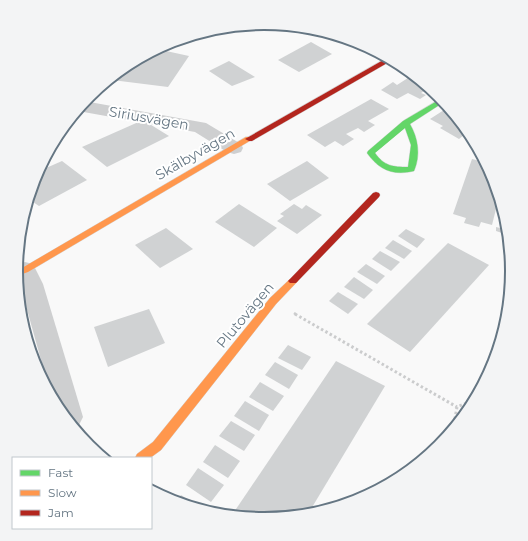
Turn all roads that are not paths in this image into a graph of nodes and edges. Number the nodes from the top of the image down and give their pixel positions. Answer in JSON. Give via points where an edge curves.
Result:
{"nodes":[{"id":1,"x":384,"y":62,"type":"edge"},
{"id":2,"x":437,"y":104,"type":"edge"},
{"id":3,"x":87,"y":107,"type":"edge"},
{"id":4,"x":406,"y":123,"type":"junction"},
{"id":5,"x":234,"y":148,"type":"junction"},
{"id":6,"x":376,"y":195,"type":"dead end"},
{"id":7,"x":23,"y":270,"type":"edge"},
{"id":8,"x":23,"y":274,"type":"edge"},
{"id":9,"x":68,"y":410,"type":"edge"},
{"id":10,"x":142,"y":457,"type":"edge"}],
"edges":[{"from":1,"to":5,"type":"street","name":"Skälbyvägen"},
{"from":2,"to":4,"type":"street"},
{"from":3,"to":5,"type":"street","name":"Siriusvägen","via":[[200,127]]},
{"from":4,"to":4,"type":"street","via":[[383,140],[371,153],[383,168],[411,169],[416,150],[414,136]]},
{"from":5,"to":7,"type":"street","name":"Skälbyvägen"},
{"from":6,"to":10,"type":"street","name":"Plutovägen","via":[[273,301],[157,446]]},
{"from":8,"to":9,"type":"street","via":[[32,284]]}]}
